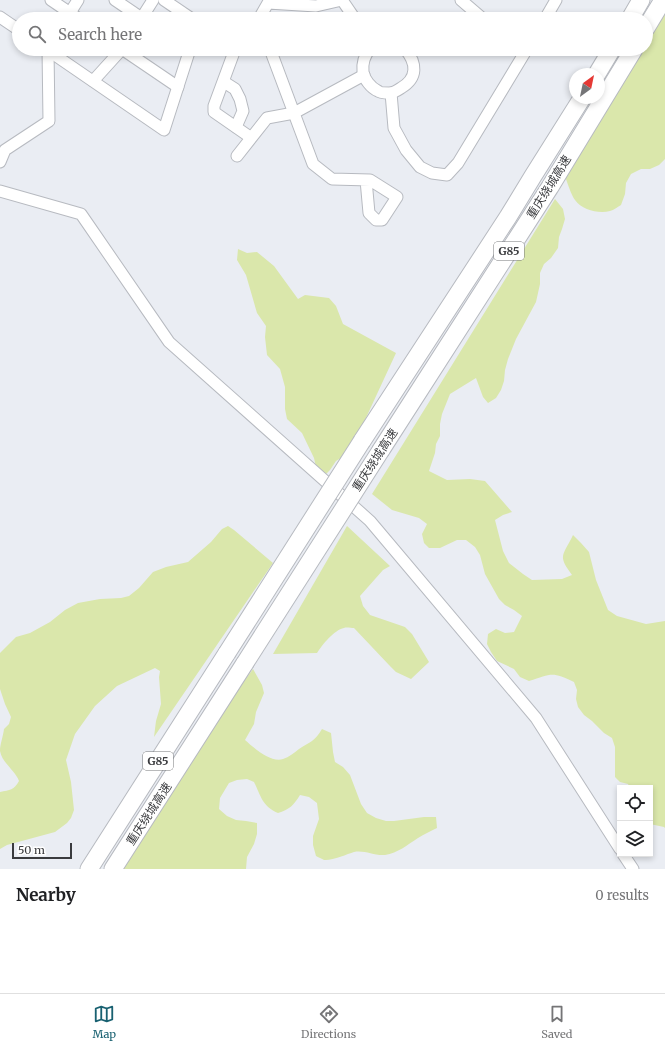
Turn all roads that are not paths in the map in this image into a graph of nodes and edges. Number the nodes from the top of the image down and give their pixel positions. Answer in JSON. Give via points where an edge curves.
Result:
{"nodes":[{"id":1,"x":51,"y":0,"type":"edge"},
{"id":2,"x":78,"y":0,"type":"edge"},
{"id":3,"x":115,"y":0,"type":"edge"},
{"id":4,"x":153,"y":0,"type":"edge"},
{"id":5,"x":164,"y":0,"type":"edge"},
{"id":6,"x":342,"y":0,"type":"edge"},
{"id":7,"x":461,"y":0,"type":"edge"},
{"id":8,"x":556,"y":0,"type":"edge"},
{"id":9,"x":641,"y":0,"type":"edge"},
{"id":10,"x":663,"y":0,"type":"edge"},
{"id":11,"x":68,"y":12,"type":"edge"},
{"id":12,"x":70,"y":12,"type":"edge"},
{"id":13,"x":132,"y":12,"type":"edge"},
{"id":14,"x":146,"y":12,"type":"edge"},
{"id":15,"x":182,"y":12,"type":"edge"},
{"id":16,"x":263,"y":12,"type":"edge"},
{"id":17,"x":350,"y":12,"type":"edge"},
{"id":18,"x":475,"y":12,"type":"edge"},
{"id":19,"x":549,"y":12,"type":"edge"},
{"id":20,"x":634,"y":12,"type":"edge"},
{"id":21,"x":653,"y":16,"type":"edge"},
{"id":22,"x":0,"y":17,"type":"edge"},
{"id":23,"x":12,"y":25,"type":"edge"},
{"id":24,"x":47,"y":56,"type":"edge"},
{"id":25,"x":57,"y":56,"type":"edge"},
{"id":26,"x":116,"y":56,"type":"edge"},
{"id":27,"x":132,"y":56,"type":"edge"},
{"id":28,"x":187,"y":56,"type":"edge"},
{"id":29,"x":233,"y":56,"type":"edge"},
{"id":30,"x":273,"y":56,"type":"edge"},
{"id":31,"x":365,"y":56,"type":"edge"},
{"id":32,"x":410,"y":56,"type":"edge"},
{"id":33,"x":520,"y":56,"type":"edge"},
{"id":34,"x":608,"y":56,"type":"edge"},
{"id":35,"x":630,"y":56,"type":"edge"},
{"id":36,"x":601,"y":68,"type":"edge"},
{"id":37,"x":364,"y":75,"type":"junction"},
{"id":38,"x":93,"y":81,"type":"junction"},
{"id":39,"x":224,"y":82,"type":"dead end"},
{"id":40,"x":178,"y":87,"type":"junction"},
{"id":41,"x":391,"y":93,"type":"junction"},
{"id":42,"x":578,"y":104,"type":"edge"},
{"id":43,"x":294,"y":114,"type":"junction"},
{"id":44,"x":236,"y":127,"type":"junction"},
{"id":45,"x":250,"y":137,"type":"dead end"},
{"id":46,"x":237,"y":156,"type":"dead end"},
{"id":47,"x":0,"y":162,"type":"edge"},
{"id":48,"x":366,"y":180,"type":"dead end"},
{"id":49,"x":0,"y":192,"type":"edge"},
{"id":50,"x":617,"y":844,"type":"edge"},
{"id":51,"x":625,"y":857,"type":"edge"},
{"id":52,"x":89,"y":869,"type":"edge"},
{"id":53,"x":113,"y":869,"type":"edge"},
{"id":54,"x":633,"y":869,"type":"edge"}],
"edges":[{"from":1,"to":11,"type":"street"},
{"from":2,"to":12,"type":"street"},
{"from":3,"to":13,"type":"street"},
{"from":4,"to":14,"type":"street"},
{"from":5,"to":15,"type":"street"},
{"from":6,"to":16,"type":"street","via":[[316,6],[268,3]]},
{"from":6,"to":17,"type":"street"},
{"from":7,"to":18,"type":"street"},
{"from":8,"to":19,"type":"street"},
{"from":9,"to":20,"type":"highway"},
{"from":10,"to":21,"type":"highway"},
{"from":22,"to":23,"type":"street"},
{"from":24,"to":47,"type":"street","via":[[49,121],[5,150]]},
{"from":25,"to":38,"type":"street"},
{"from":26,"to":38,"type":"street"},
{"from":27,"to":40,"type":"street"},
{"from":28,"to":40,"type":"street"},
{"from":29,"to":44,"type":"street","via":[[214,112]]},
{"from":30,"to":43,"type":"street"},
{"from":31,"to":37,"type":"street","via":[[362,65]]},
{"from":32,"to":41,"type":"street","via":[[414,71],[410,82]]},
{"from":33,"to":41,"type":"street","via":[[458,163],[447,175],[432,173],[420,167],[406,150],[394,128]]},
{"from":34,"to":36,"type":"highway"},
{"from":35,"to":53,"type":"highway","name":"重庆绕城高速","number":"G85","bridge":true,"via":[[550,187]]},
{"from":37,"to":41,"type":"street","via":[[378,92]]},
{"from":37,"to":43,"type":"street"},
{"from":38,"to":40,"type":"street","via":[[164,130]]},
{"from":39,"to":44,"type":"street","via":[[235,89],[244,111]]},
{"from":42,"to":52,"type":"highway","name":"重庆绕城高速","number":"G85","bridge":true},
{"from":43,"to":46,"type":"street","via":[[267,118]]},
{"from":43,"to":48,"type":"street","via":[[313,164],[332,179]]},
{"from":44,"to":45,"type":"street"},
{"from":49,"to":50,"type":"street","via":[[81,214],[169,342],[370,521],[536,718]]},
{"from":51,"to":54,"type":"street"}]}
